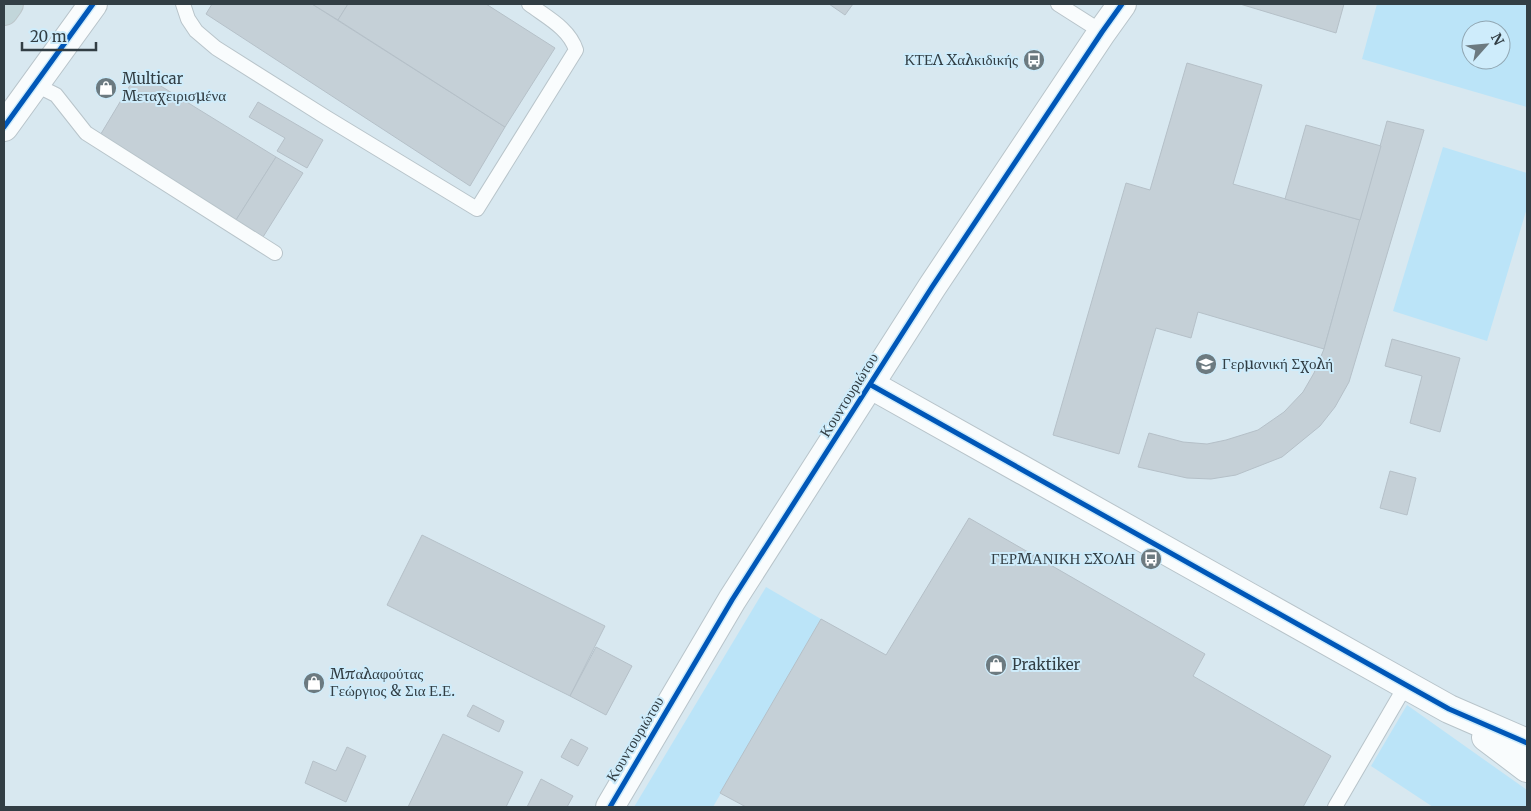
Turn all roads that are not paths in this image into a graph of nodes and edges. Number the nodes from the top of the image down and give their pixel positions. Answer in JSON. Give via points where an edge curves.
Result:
{"nodes":[{"id":1,"x":9,"y":4,"type":"edge"},
{"id":2,"x":93,"y":4,"type":"edge"},
{"id":3,"x":183,"y":4,"type":"edge"},
{"id":4,"x":529,"y":4,"type":"edge"},
{"id":5,"x":1058,"y":4,"type":"edge"},
{"id":6,"x":1122,"y":4,"type":"edge"},
{"id":7,"x":4,"y":10,"type":"edge"},
{"id":8,"x":1102,"y":32,"type":"junction"},
{"id":9,"x":36,"y":85,"type":"junction"},
{"id":10,"x":4,"y":127,"type":"edge"},
{"id":11,"x":275,"y":253,"type":"dead end"},
{"id":12,"x":871,"y":385,"type":"junction"},
{"id":13,"x":1406,"y":685,"type":"junction"},
{"id":14,"x":1449,"y":709,"type":"junction"},
{"id":15,"x":1527,"y":743,"type":"edge"},
{"id":16,"x":1527,"y":768,"type":"edge"},
{"id":17,"x":610,"y":807,"type":"edge"},
{"id":18,"x":1335,"y":807,"type":"edge"}],
"edges":[{"from":1,"to":7,"type":"highway"},
{"from":2,"to":9,"type":"street"},
{"from":3,"to":4,"type":"lane","via":[[196,31],[216,48],[476,209],[576,50],[562,29]]},
{"from":5,"to":8,"type":"lane"},
{"from":6,"to":8,"type":"street","name":"Κουντουριώτου"},
{"from":8,"to":12,"type":"street","name":"Κουντουριώτου","via":[[932,287]]},
{"from":9,"to":10,"type":"street"},
{"from":9,"to":11,"type":"lane","via":[[56,95],[86,133]]},
{"from":12,"to":13,"type":"street"},
{"from":12,"to":17,"type":"street","name":"Κουντουριώτου","via":[[732,600]]},
{"from":13,"to":14,"type":"street"},
{"from":13,"to":18,"type":"lane"},
{"from":14,"to":15,"type":"street"},
{"from":14,"to":16,"type":"street"}]}
